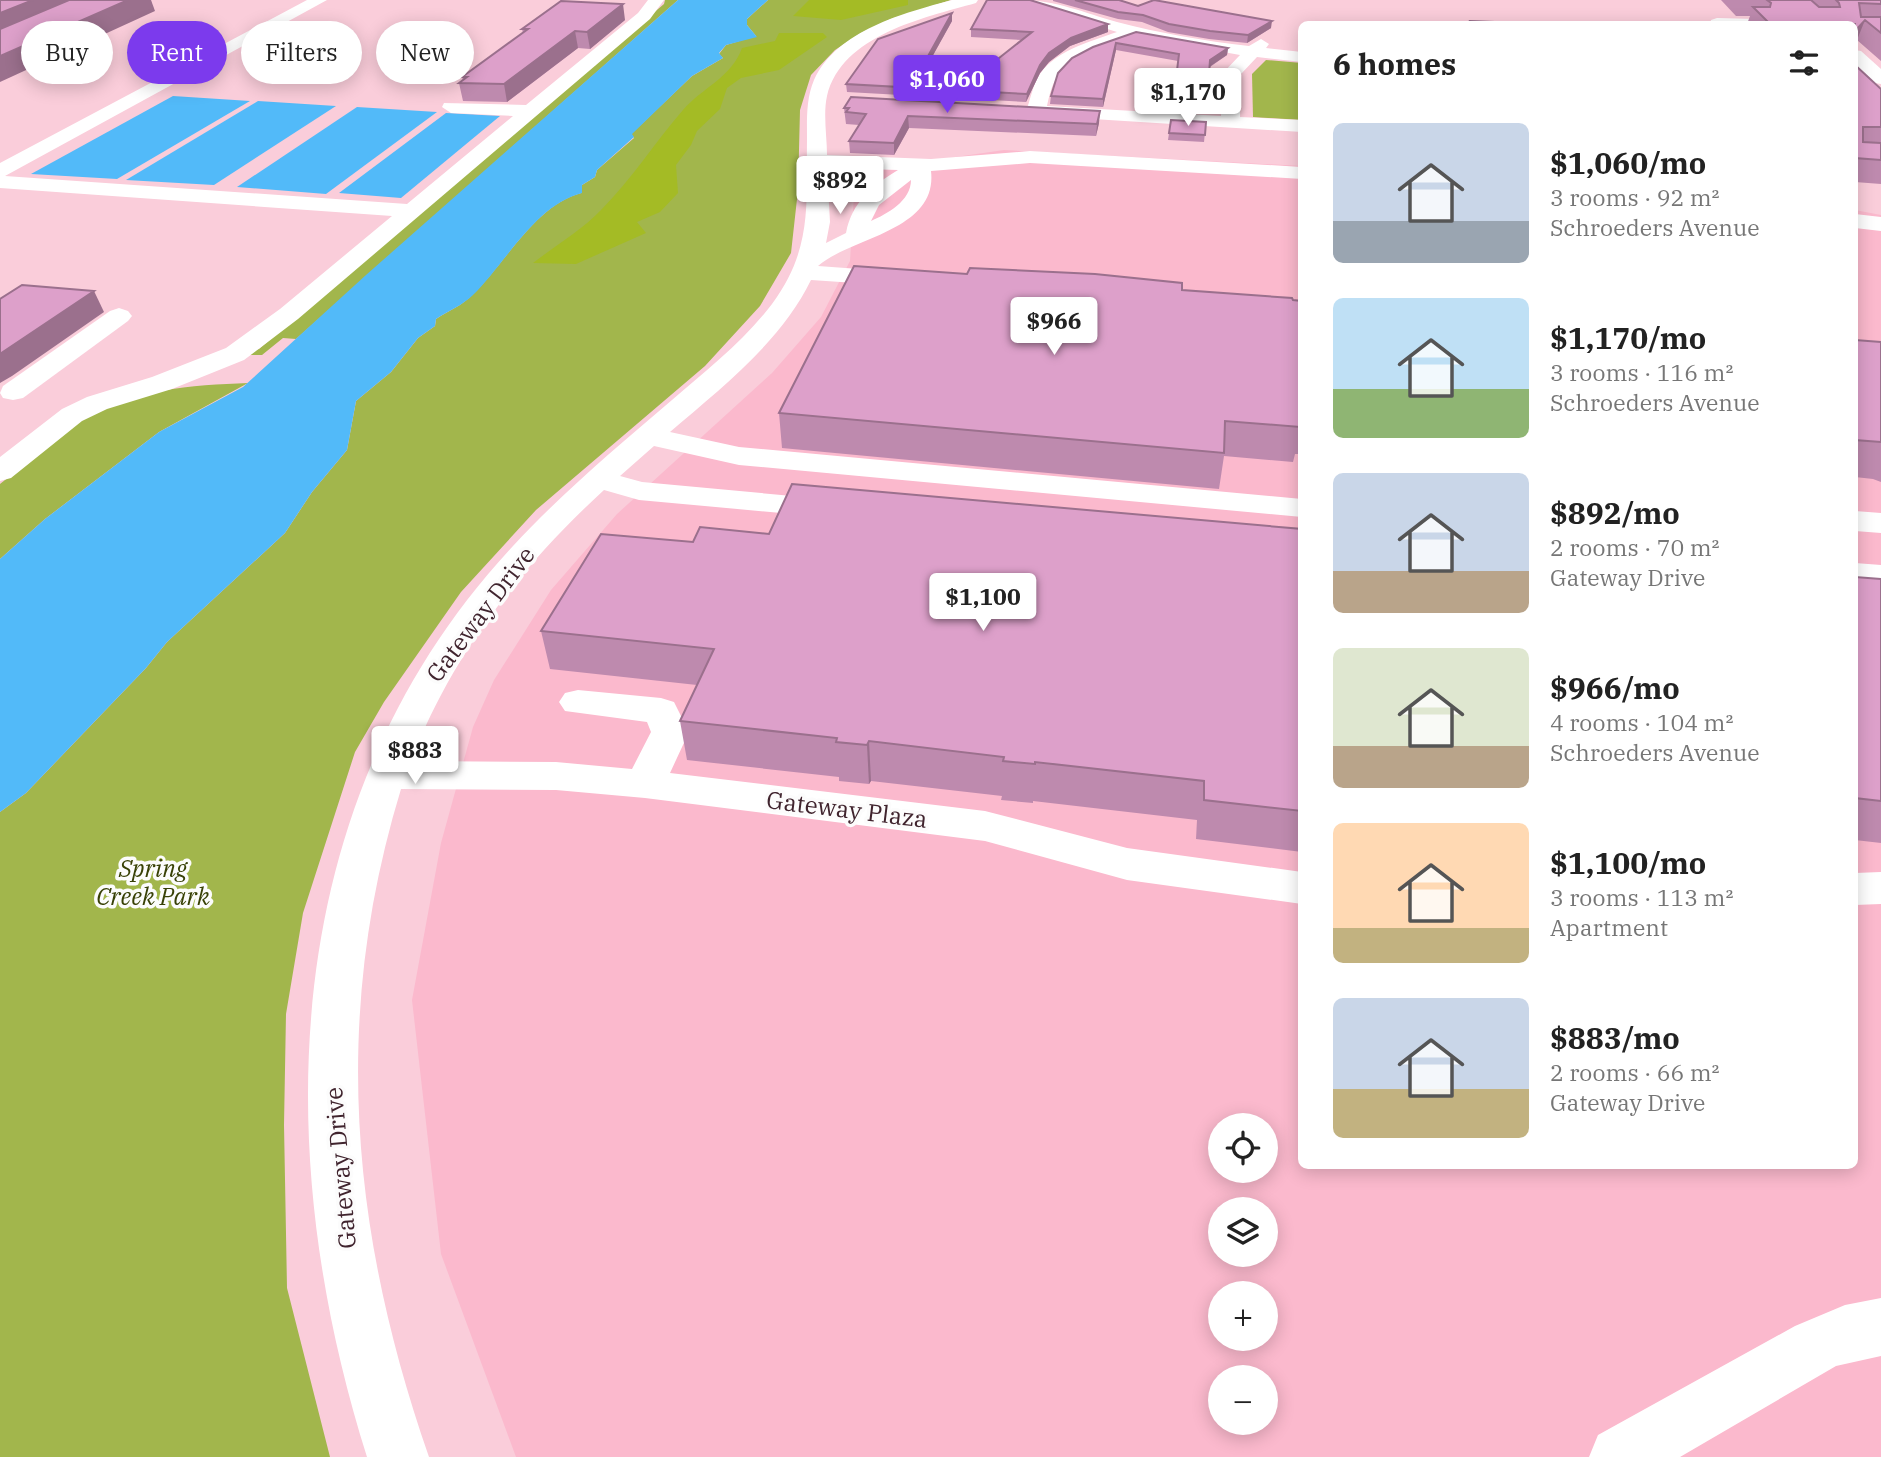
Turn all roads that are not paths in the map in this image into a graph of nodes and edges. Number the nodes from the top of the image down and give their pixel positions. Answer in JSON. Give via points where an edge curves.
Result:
{"nodes":[{"id":1,"x":283,"y":0,"type":"edge"},
{"id":2,"x":319,"y":0,"type":"edge"},
{"id":3,"x":970,"y":0,"type":"edge"},
{"id":4,"x":1030,"y":0,"type":"edge"},
{"id":5,"x":1061,"y":0,"type":"edge"},
{"id":6,"x":650,"y":6,"type":"edge"},
{"id":7,"x":617,"y":11,"type":"edge"},
{"id":8,"x":243,"y":20,"type":"dead end"},
{"id":9,"x":1142,"y":28,"type":"junction"},
{"id":10,"x":1257,"y":48,"type":"junction"},
{"id":11,"x":1298,"y":48,"type":"edge"},
{"id":12,"x":1298,"y":56,"type":"edge"},
{"id":13,"x":1858,"y":60,"type":"edge"},
{"id":14,"x":916,"y":74,"type":"edge"},
{"id":15,"x":951,"y":75,"type":"dead end"},
{"id":16,"x":1869,"y":80,"type":"edge"},
{"id":17,"x":817,"y":99,"type":"junction"},
{"id":18,"x":840,"y":101,"type":"dead end"},
{"id":19,"x":1881,"y":101,"type":"edge"},
{"id":20,"x":451,"y":107,"type":"dead end"},
{"id":21,"x":528,"y":111,"type":"junction"},
{"id":22,"x":1230,"y":122,"type":"junction"},
{"id":23,"x":1298,"y":126,"type":"edge"},
{"id":24,"x":818,"y":161,"type":"junction"},
{"id":25,"x":920,"y":165,"type":"junction"},
{"id":26,"x":0,"y":171,"type":"edge"},
{"id":27,"x":1298,"y":173,"type":"edge"},
{"id":28,"x":0,"y":182,"type":"edge"},
{"id":29,"x":410,"y":211,"type":"junction"},
{"id":30,"x":1858,"y":222,"type":"edge"},
{"id":31,"x":1881,"y":224,"type":"edge"},
{"id":32,"x":857,"y":235,"type":"junction"},
{"id":33,"x":805,"y":266,"type":"junction"},
{"id":34,"x":918,"y":281,"type":"edge"},
{"id":35,"x":119,"y":316,"type":"dead end"},
{"id":36,"x":6,"y":391,"type":"edge"},
{"id":37,"x":97,"y":403,"type":"junction"},
{"id":38,"x":648,"y":436,"type":"junction"},
{"id":39,"x":0,"y":472,"type":"edge"},
{"id":40,"x":599,"y":479,"type":"junction"},
{"id":41,"x":1298,"y":508,"type":"edge"},
{"id":42,"x":871,"y":513,"type":"edge"},
{"id":43,"x":1858,"y":521,"type":"edge"},
{"id":44,"x":1881,"y":523,"type":"edge"},
{"id":45,"x":1858,"y":573,"type":"edge"},
{"id":46,"x":1881,"y":575,"type":"edge"},
{"id":47,"x":578,"y":702,"type":"dead end"},
{"id":48,"x":386,"y":775,"type":"junction"},
{"id":49,"x":645,"y":784,"type":"junction"},
{"id":50,"x":1298,"y":887,"type":"edge"},
{"id":51,"x":1881,"y":888,"type":"edge"},
{"id":52,"x":1858,"y":889,"type":"edge"},
{"id":53,"x":1881,"y":1327,"type":"edge"},
{"id":54,"x":398,"y":1457,"type":"edge"},
{"id":55,"x":1620,"y":1457,"type":"edge"}],
"edges":[{"from":1,"to":8,"type":"street"},
{"from":2,"to":26,"type":"street"},
{"from":3,"to":17,"type":"street","name":"Gateway Drive","via":[[907,19],[863,40],[830,68]]},
{"from":4,"to":9,"type":"street"},
{"from":5,"to":9,"type":"street"},
{"from":6,"to":7,"type":"street"},
{"from":6,"to":21,"type":"street","via":[[644,16]]},
{"from":9,"to":10,"type":"street"},
{"from":9,"to":22,"type":"street","via":[[1058,65],[1026,111]]},
{"from":10,"to":11,"type":"street"},
{"from":10,"to":12,"type":"street"},
{"from":10,"to":22,"type":"street","via":[[1232,73]]},
{"from":13,"to":16,"type":"street"},
{"from":14,"to":15,"type":"street"},
{"from":16,"to":19,"type":"street"},
{"from":17,"to":18,"type":"street"},
{"from":17,"to":24,"type":"street","name":"Gateway Drive"},
{"from":20,"to":21,"type":"street"},
{"from":21,"to":29,"type":"street"},
{"from":22,"to":23,"type":"street"},
{"from":24,"to":25,"type":"street"},
{"from":24,"to":33,"type":"street","name":"Gateway Drive","via":[[818,228]]},
{"from":25,"to":27,"type":"street","via":[[1030,157]]},
{"from":25,"to":32,"type":"street","via":[[870,200],[860,215]]},
{"from":25,"to":32,"type":"street","via":[[922,187],[910,205],[892,220]]},
{"from":28,"to":29,"type":"street"},
{"from":29,"to":37,"type":"street","via":[[235,354]]},
{"from":30,"to":31,"type":"street"},
{"from":32,"to":33,"type":"street"},
{"from":33,"to":34,"type":"street"},
{"from":33,"to":38,"type":"street","name":"Gateway Drive","via":[[787,301],[762,333]]},
{"from":35,"to":36,"type":"street"},
{"from":36,"to":37,"type":"street"},
{"from":37,"to":39,"type":"street","via":[[72,415]]},
{"from":38,"to":40,"type":"street","name":"Gateway Drive"},
{"from":38,"to":41,"type":"street","via":[[739,456]]},
{"from":40,"to":42,"type":"street","via":[[639,491]]},
{"from":40,"to":48,"type":"street","name":"Gateway Drive","via":[[540,535],[465,626],[424,689]]},
{"from":43,"to":44,"type":"street"},
{"from":45,"to":46,"type":"street"},
{"from":47,"to":49,"type":"street","via":[[661,711],[670,732]]},
{"from":48,"to":49,"type":"street","name":"Gateway Plaza","via":[[556,776]]},
{"from":48,"to":54,"type":"street","name":"Gateway Drive","via":[[345,926],[331,1093],[344,1230],[357,1307]]},
{"from":49,"to":50,"type":"street","name":"Gateway Plaza","via":[[985,826],[1149,868]]},
{"from":51,"to":52,"type":"street"},
{"from":53,"to":55,"type":"street","via":[[1826,1339]]}]}
